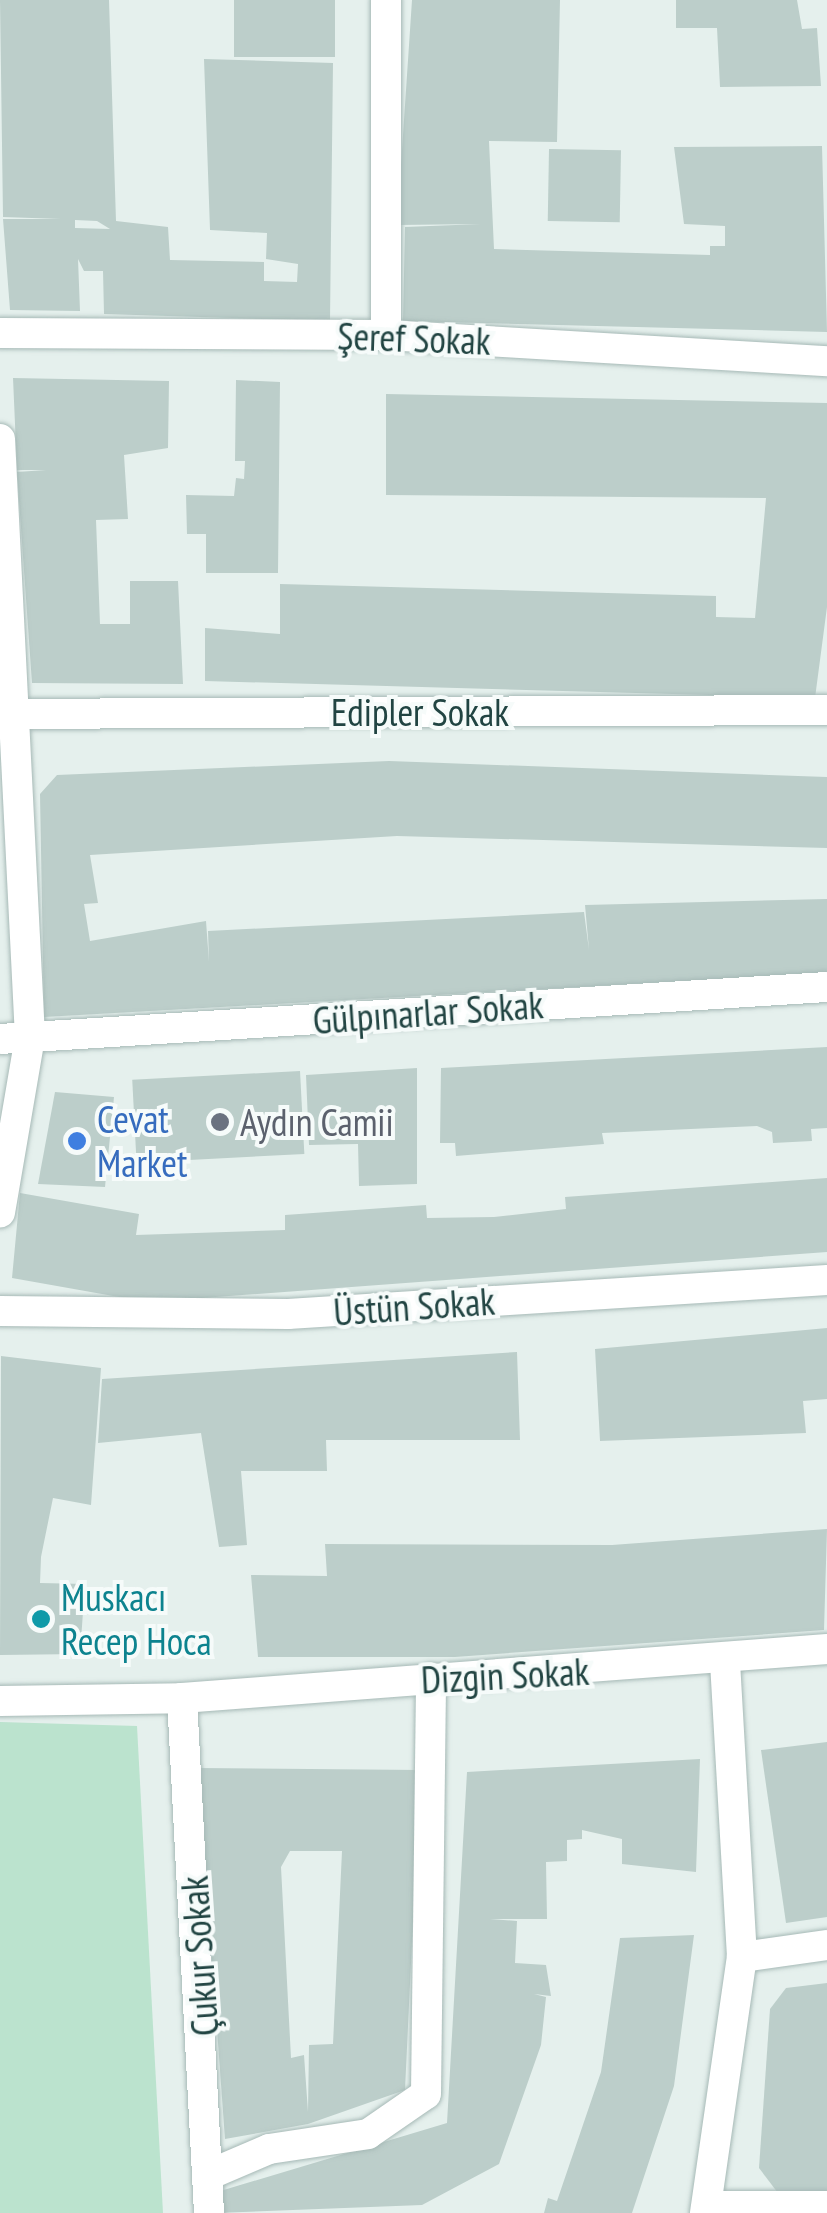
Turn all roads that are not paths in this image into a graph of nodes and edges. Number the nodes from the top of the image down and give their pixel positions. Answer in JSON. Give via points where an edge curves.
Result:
{"nodes":[{"id":1,"x":386,"y":0,"type":"edge"},
{"id":2,"x":0,"y":333,"type":"edge"},
{"id":3,"x":386,"y":335,"type":"junction"},
{"id":4,"x":827,"y":361,"type":"edge"},
{"id":5,"x":0,"y":439,"type":"edge"},
{"id":6,"x":827,"y":710,"type":"edge"},
{"id":7,"x":6,"y":714,"type":"edge"},
{"id":8,"x":827,"y":987,"type":"edge"},
{"id":9,"x":15,"y":1038,"type":"edge"},
{"id":10,"x":0,"y":1212,"type":"edge"},
{"id":11,"x":827,"y":1280,"type":"edge"},
{"id":12,"x":0,"y":1311,"type":"edge"},
{"id":13,"x":827,"y":1649,"type":"edge"},
{"id":14,"x":725,"y":1663,"type":"junction"},
{"id":15,"x":431,"y":1678,"type":"junction"},
{"id":16,"x":182,"y":1698,"type":"junction"},
{"id":17,"x":0,"y":1700,"type":"edge"},
{"id":18,"x":827,"y":1945,"type":"edge"},
{"id":19,"x":742,"y":1957,"type":"junction"},
{"id":20,"x":213,"y":2173,"type":"junction"},
{"id":21,"x":827,"y":2206,"type":"edge"},
{"id":22,"x":706,"y":2210,"type":"edge"},
{"id":23,"x":209,"y":2213,"type":"edge"}],
"edges":[{"from":1,"to":3,"type":"street"},
{"from":2,"to":3,"type":"street","name":"Şeref Sokak"},
{"from":3,"to":4,"type":"street","name":"Şeref Sokak"},
{"from":5,"to":7,"type":"street"},
{"from":6,"to":7,"type":"street","name":"Edipler Sokak"},
{"from":7,"to":9,"type":"street"},
{"from":8,"to":9,"type":"street","name":"Gülpınarlar Sokak"},
{"from":9,"to":10,"type":"street"},
{"from":11,"to":12,"type":"street","name":"Üstün Sokak","via":[[288,1314]]},
{"from":13,"to":14,"type":"street","name":"Dizgin Sokak"},
{"from":14,"to":15,"type":"street","name":"Dizgin Sokak"},
{"from":14,"to":19,"type":"street"},
{"from":15,"to":16,"type":"street","name":"Dizgin Sokak"},
{"from":15,"to":20,"type":"street","via":[[426,2094],[368,2134],[270,2149]]},
{"from":16,"to":17,"type":"street","name":"Dizgin Sokak"},
{"from":16,"to":20,"type":"street","name":"Çukur Sokak"},
{"from":18,"to":19,"type":"street"},
{"from":19,"to":22,"type":"street"},
{"from":20,"to":23,"type":"street","name":"Çukur Sokak"},
{"from":21,"to":22,"type":"street"}]}
